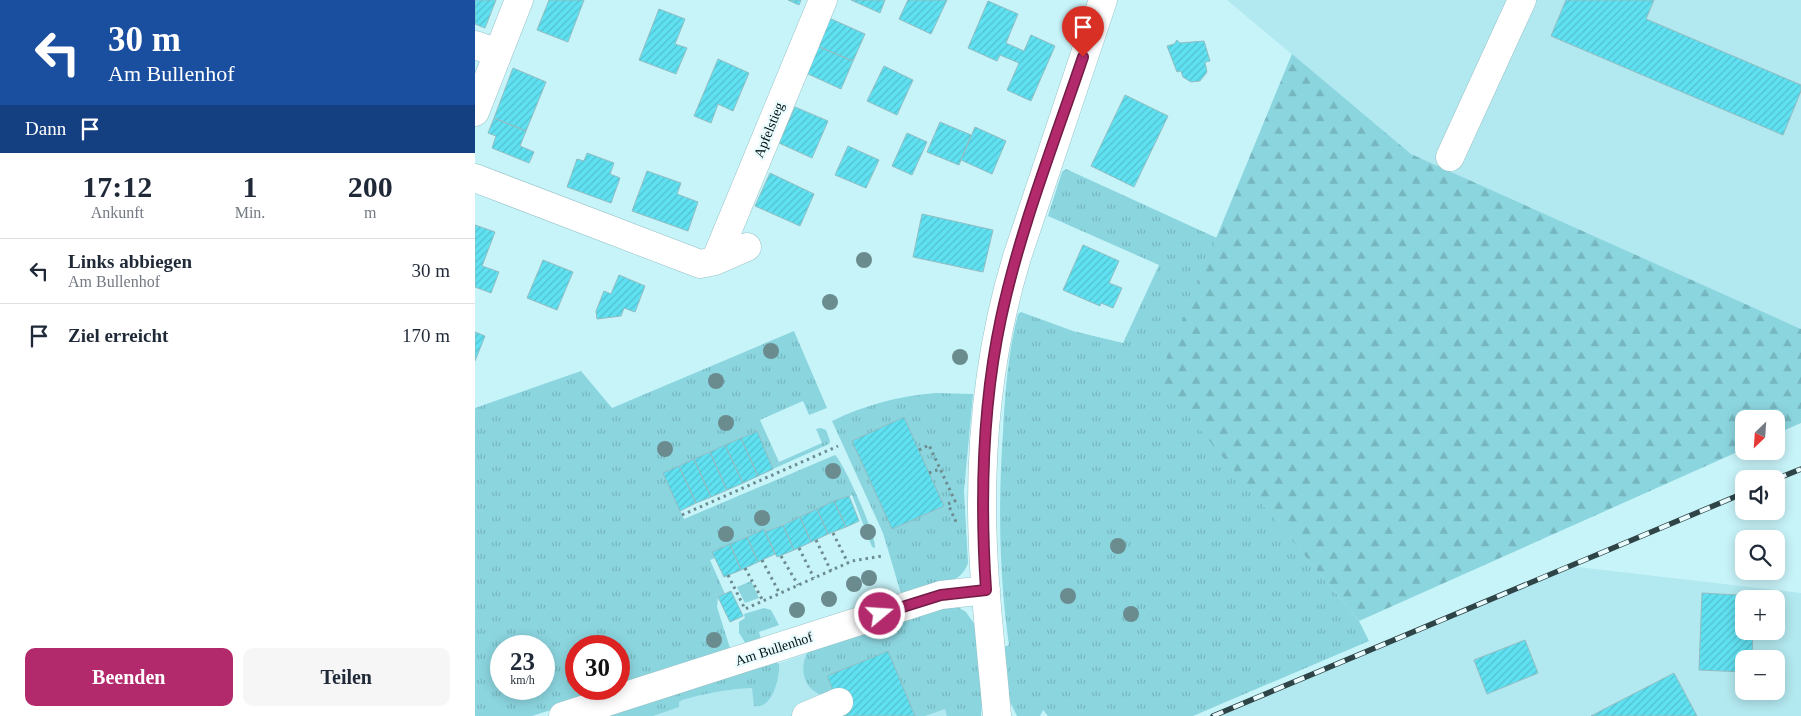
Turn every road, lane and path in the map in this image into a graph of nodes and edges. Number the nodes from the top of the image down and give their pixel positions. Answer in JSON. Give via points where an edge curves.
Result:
{"nodes":[{"id":1,"x":519,"y":0,"type":"edge"},
{"id":2,"x":823,"y":0,"type":"edge"},
{"id":3,"x":1103,"y":0,"type":"edge"},
{"id":4,"x":1522,"y":0,"type":"edge"},
{"id":5,"x":487,"y":49,"type":"edge"},
{"id":6,"x":475,"y":112,"type":"edge"},
{"id":7,"x":1450,"y":157,"type":"dead end"},
{"id":8,"x":475,"y":178,"type":"edge"},
{"id":9,"x":747,"y":247,"type":"dead end"},
{"id":10,"x":715,"y":260,"type":"junction"},
{"id":11,"x":838,"y":446,"type":"dead end"},
{"id":12,"x":919,"y":450,"type":"dead end"},
{"id":13,"x":940,"y":469,"type":"junction"},
{"id":14,"x":929,"y":473,"type":"dead end"},
{"id":15,"x":682,"y":515,"type":"dead end"},
{"id":16,"x":961,"y":531,"type":"dead end"},
{"id":17,"x":833,"y":533,"type":"dead end"},
{"id":18,"x":816,"y":540,"type":"dead end"},
{"id":19,"x":799,"y":548,"type":"dead end"},
{"id":20,"x":781,"y":556,"type":"dead end"},
{"id":21,"x":882,"y":556,"type":"dead end"},
{"id":22,"x":763,"y":560,"type":"dead end"},
{"id":23,"x":848,"y":563,"type":"junction"},
{"id":24,"x":745,"y":568,"type":"dead end"},
{"id":25,"x":831,"y":571,"type":"junction"},
{"id":26,"x":728,"y":575,"type":"dead end"},
{"id":27,"x":814,"y":578,"type":"junction"},
{"id":28,"x":798,"y":585,"type":"junction"},
{"id":29,"x":986,"y":590,"type":"junction"},
{"id":30,"x":780,"y":594,"type":"junction"},
{"id":31,"x":763,"y":601,"type":"junction"},
{"id":32,"x":839,"y":702,"type":"dead end"},
{"id":33,"x":563,"y":716,"type":"edge"},
{"id":34,"x":806,"y":716,"type":"edge"},
{"id":35,"x":997,"y":716,"type":"edge"}],
"edges":[{"from":1,"to":5,"type":"street"},
{"from":2,"to":10,"type":"street","name":"Apfelstieg"},
{"from":3,"to":29,"type":"street","via":[[1017,257],[1001,320],[983,465]]},
{"from":4,"to":7,"type":"street"},
{"from":5,"to":6,"type":"street"},
{"from":8,"to":10,"type":"street","via":[[700,264]]},
{"from":9,"to":10,"type":"street"},
{"from":11,"to":15,"type":"path"},
{"from":12,"to":13,"type":"path","via":[[929,445]]},
{"from":13,"to":14,"type":"path"},
{"from":13,"to":16,"type":"path","via":[[955,501],[948,504]]},
{"from":17,"to":23,"type":"path"},
{"from":18,"to":25,"type":"path"},
{"from":19,"to":27,"type":"path"},
{"from":20,"to":28,"type":"path"},
{"from":21,"to":23,"type":"path"},
{"from":22,"to":30,"type":"path"},
{"from":23,"to":25,"type":"path"},
{"from":24,"to":31,"type":"path"},
{"from":25,"to":27,"type":"path"},
{"from":26,"to":31,"type":"path","via":[[745,609]]},
{"from":27,"to":28,"type":"path"},
{"from":28,"to":30,"type":"path"},
{"from":29,"to":33,"type":"street","name":"Am Bullenhof","via":[[941,595]]},
{"from":29,"to":35,"type":"street"},
{"from":30,"to":31,"type":"path"},
{"from":32,"to":34,"type":"street"}]}
